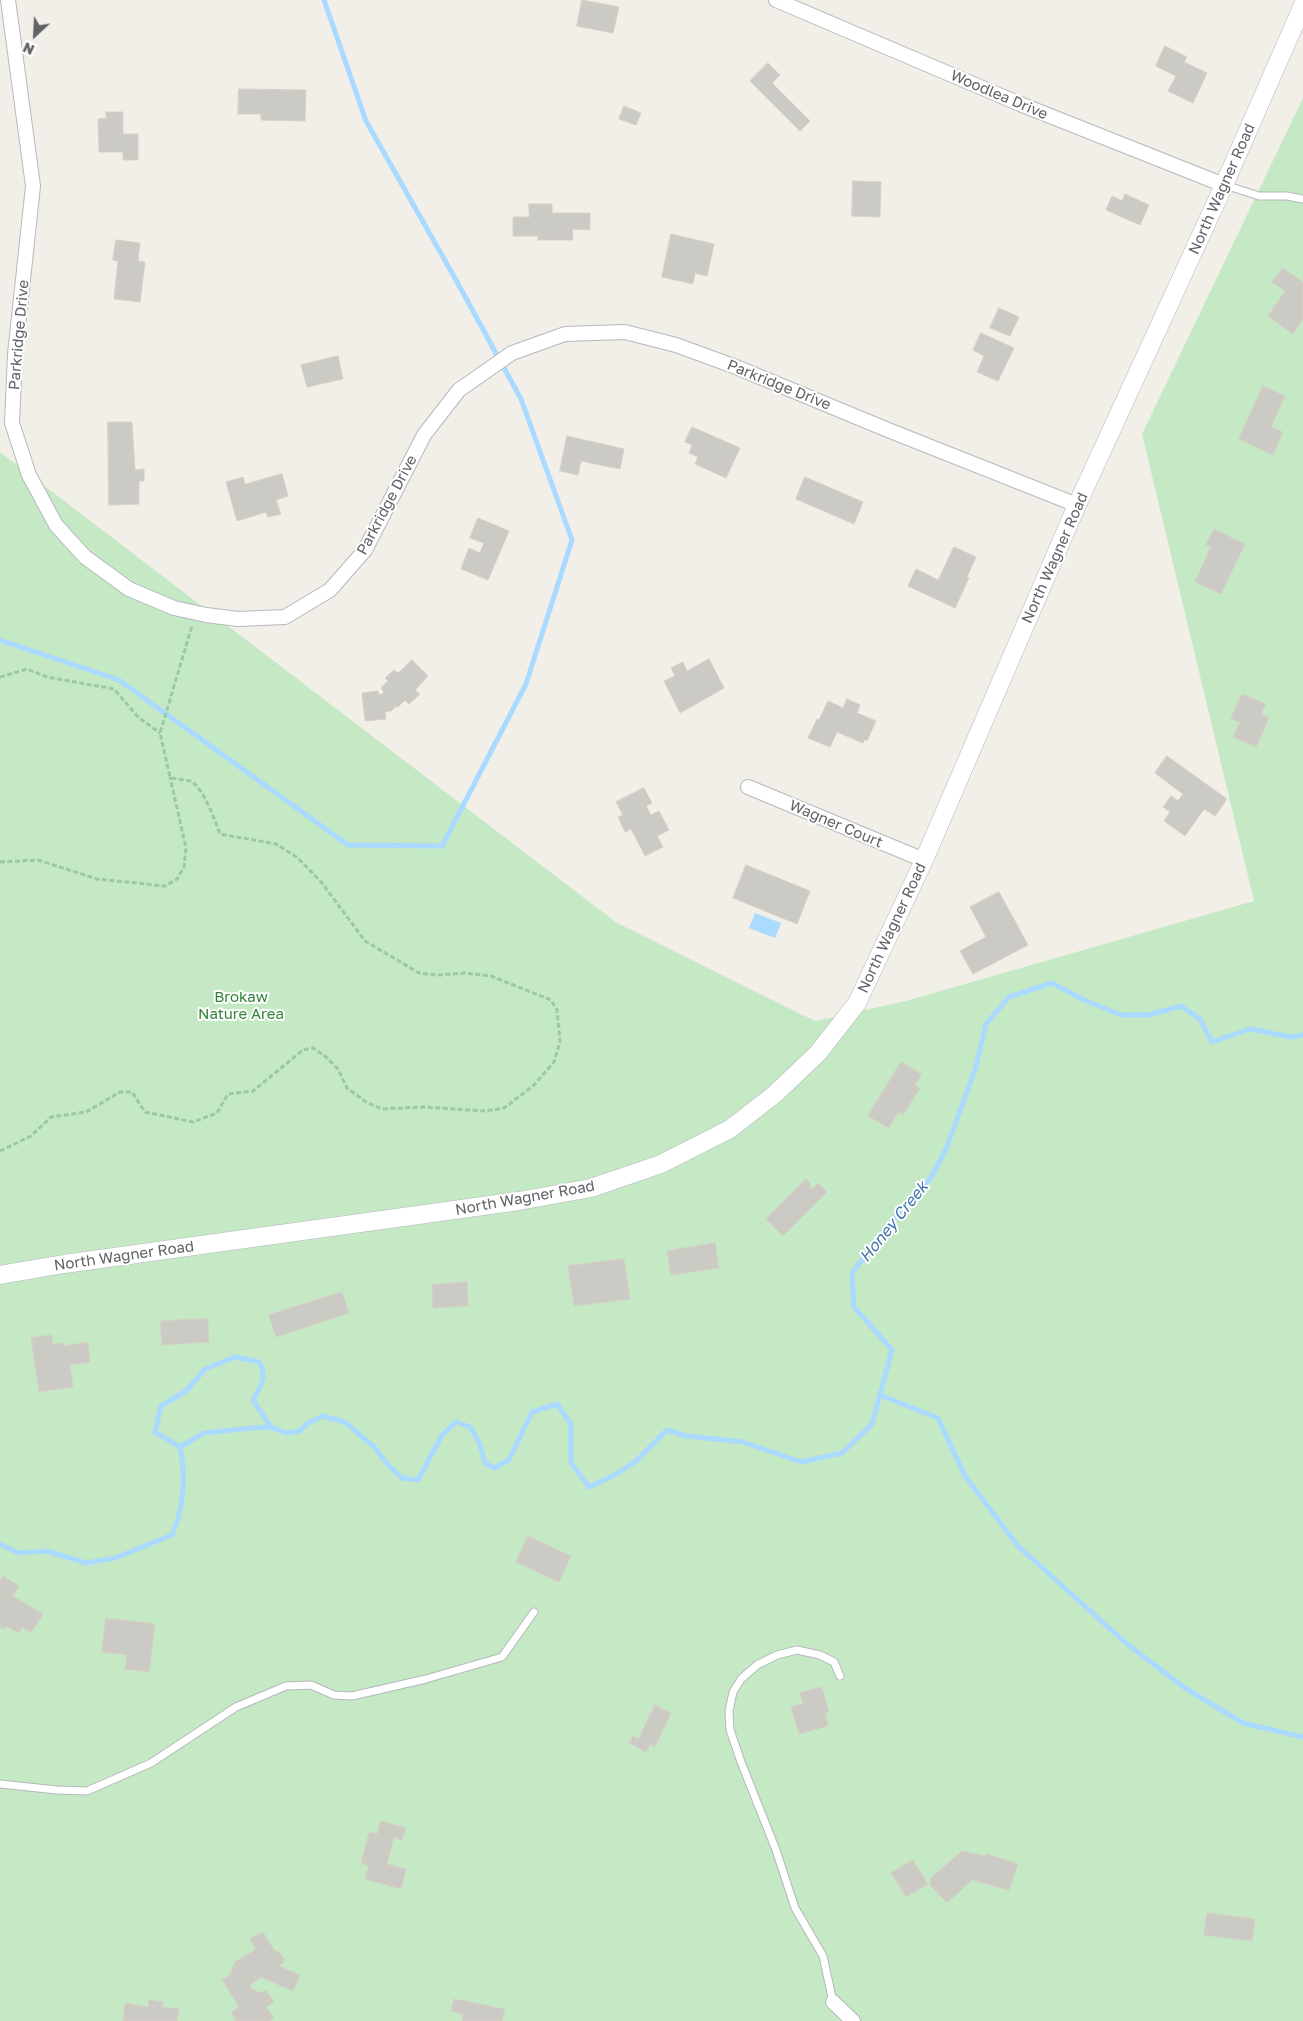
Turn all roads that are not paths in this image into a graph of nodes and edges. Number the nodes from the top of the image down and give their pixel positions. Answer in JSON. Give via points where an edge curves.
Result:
{"nodes":[{"id":1,"x":8,"y":0,"type":"edge"},
{"id":2,"x":776,"y":0,"type":"edge"},
{"id":3,"x":1303,"y":5,"type":"edge"},
{"id":4,"x":1224,"y":185,"type":"junction"},
{"id":5,"x":1303,"y":200,"type":"edge"},
{"id":6,"x":1077,"y":505,"type":"junction"},
{"id":7,"x":748,"y":787,"type":"dead end"},
{"id":8,"x":924,"y":860,"type":"junction"},
{"id":9,"x":0,"y":1275,"type":"edge"},
{"id":10,"x":534,"y":1612,"type":"dead end"},
{"id":11,"x":840,"y":1676,"type":"dead end"},
{"id":12,"x":0,"y":1784,"type":"edge"},
{"id":13,"x":833,"y":2002,"type":"joint"},
{"id":14,"x":852,"y":2021,"type":"edge"}],
"edges":[{"from":1,"to":6,"type":"street","name":"Parkridge Drive","via":[[33,186],[15,354],[12,423],[29,475],[56,525],[85,558],[129,589],[174,608],[196,613],[238,619],[284,617],[330,590],[365,550],[424,435],[459,390],[512,353],[565,334],[625,332],[676,345]]},
{"from":2,"to":4,"type":"street","name":"Woodlea Drive","via":[[1020,104]]},
{"from":3,"to":4,"type":"street","name":"North Wagner Road"},
{"from":4,"to":5,"type":"lane","via":[[1259,196]]},
{"from":4,"to":6,"type":"street","name":"North Wagner Road"},
{"from":6,"to":8,"type":"street","name":"North Wagner Road"},
{"from":7,"to":8,"type":"street","name":"Wagner Court"},
{"from":8,"to":9,"type":"street","name":"North Wagner Road","via":[[857,1003],[818,1053],[775,1094],[730,1129],[661,1164],[591,1188],[520,1201]]},
{"from":10,"to":12,"type":"lane","via":[[502,1657],[353,1696],[334,1695],[311,1685],[286,1686],[236,1707],[151,1763],[87,1791]]},
{"from":11,"to":13,"type":"lane","via":[[834,1662],[820,1655],[796,1650],[777,1655],[757,1665],[741,1679],[733,1692],[729,1711],[730,1730],[795,1908],[823,1956]]},
{"from":13,"to":14,"type":"street"}]}
